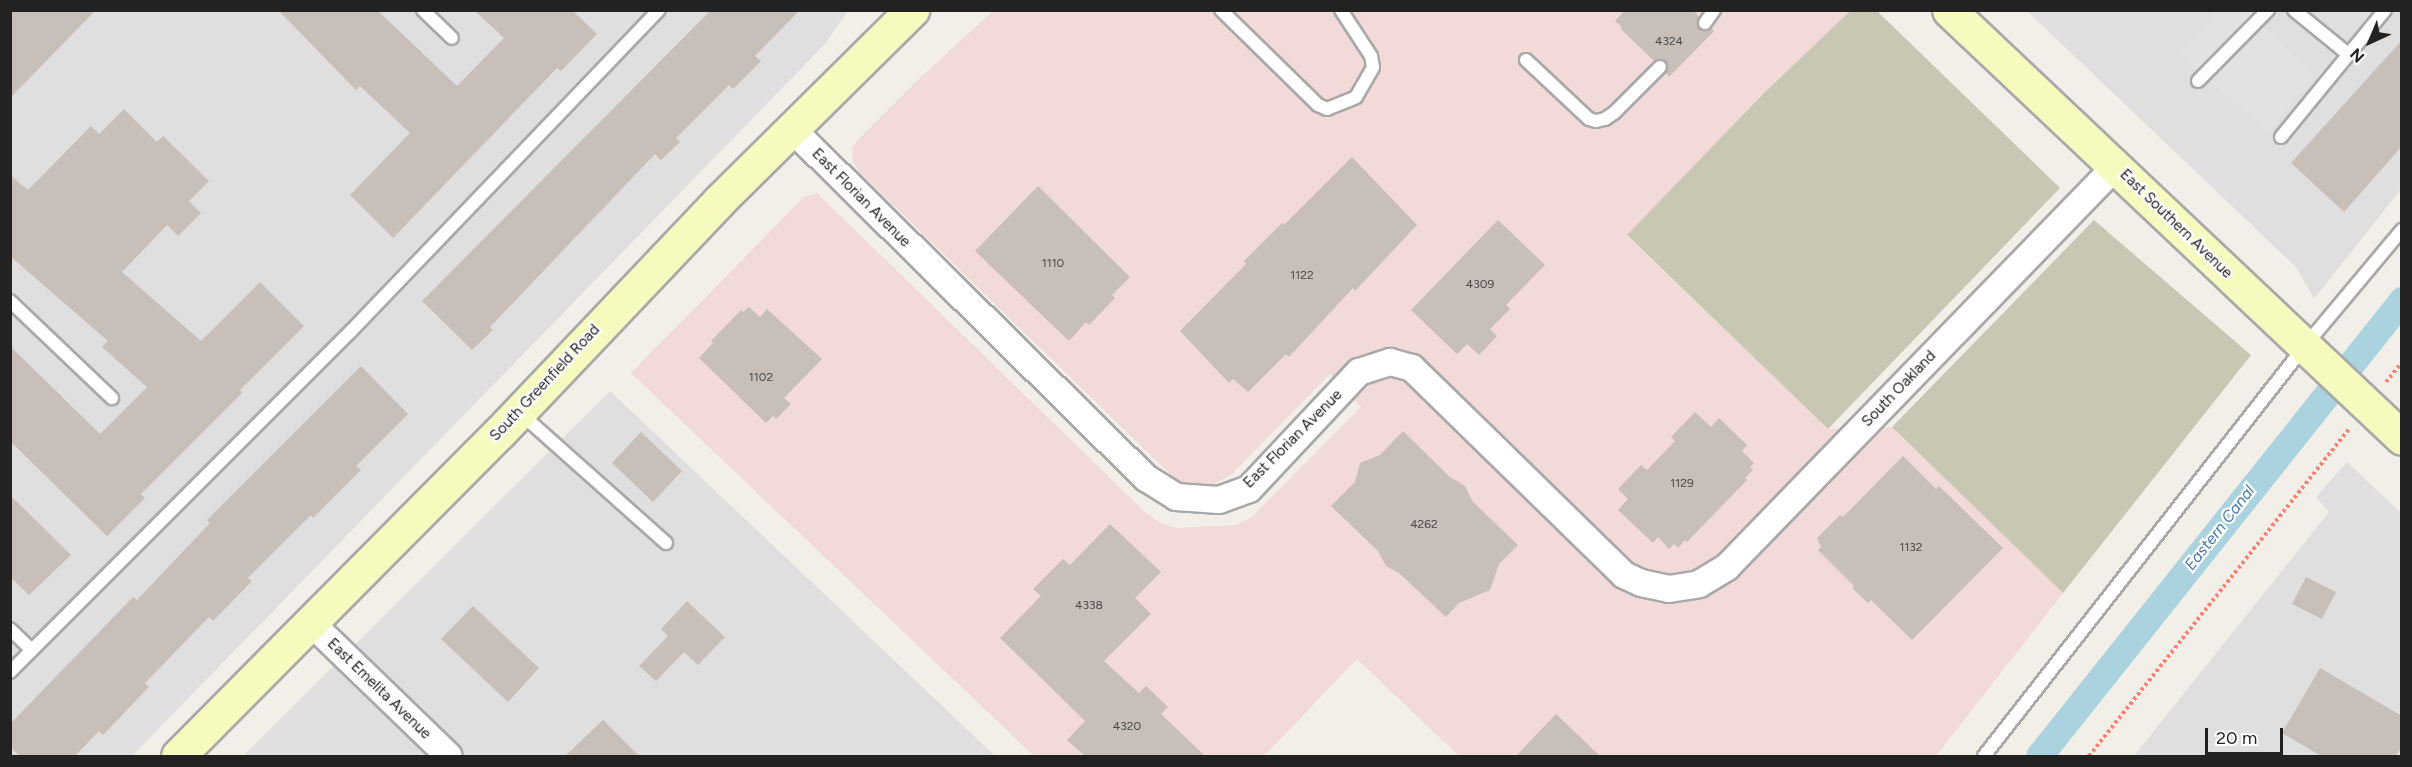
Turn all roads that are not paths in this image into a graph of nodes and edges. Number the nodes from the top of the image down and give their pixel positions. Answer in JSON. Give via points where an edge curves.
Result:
{"nodes":[{"id":1,"x":423,"y":10,"type":"edge"},
{"id":2,"x":659,"y":10,"type":"edge"},
{"id":3,"x":1221,"y":10,"type":"edge"},
{"id":4,"x":1341,"y":10,"type":"edge"},
{"id":5,"x":1714,"y":10,"type":"edge"},
{"id":6,"x":1949,"y":10,"type":"edge"},
{"id":7,"x":2268,"y":10,"type":"edge"},
{"id":8,"x":2294,"y":10,"type":"edge"},
{"id":9,"x":2385,"y":10,"type":"edge"},
{"id":10,"x":905,"y":13,"type":"edge"},
{"id":11,"x":1705,"y":23,"type":"dead end"},
{"id":12,"x":452,"y":38,"type":"dead end"},
{"id":13,"x":2348,"y":54,"type":"junction"},
{"id":14,"x":1526,"y":60,"type":"dead end"},
{"id":15,"x":1660,"y":67,"type":"dead end"},
{"id":16,"x":2199,"y":81,"type":"dead end"},
{"id":17,"x":792,"y":129,"type":"junction"},
{"id":18,"x":2281,"y":137,"type":"dead end"},
{"id":19,"x":2116,"y":166,"type":"junction"},
{"id":20,"x":2402,"y":230,"type":"edge"},
{"id":21,"x":10,"y":301,"type":"edge"},
{"id":22,"x":2310,"y":353,"type":"junction"},
{"id":23,"x":112,"y":398,"type":"dead end"},
{"id":24,"x":518,"y":411,"type":"junction"},
{"id":25,"x":2402,"y":438,"type":"edge"},
{"id":26,"x":666,"y":543,"type":"dead end"},
{"id":27,"x":1669,"y":589,"type":"joint"},
{"id":28,"x":309,"y":621,"type":"junction"},
{"id":29,"x":10,"y":629,"type":"edge"},
{"id":30,"x":32,"y":650,"type":"junction"},
{"id":31,"x":10,"y":672,"type":"edge"},
{"id":32,"x":178,"y":756,"type":"edge"},
{"id":33,"x":449,"y":756,"type":"edge"},
{"id":34,"x":1984,"y":756,"type":"edge"}],
"edges":[{"from":1,"to":12,"type":"lane"},
{"from":2,"to":30,"type":"lane","via":[[352,330]]},
{"from":3,"to":4,"type":"lane","via":[[1318,105],[1327,109],[1356,97],[1373,67],[1371,56]]},
{"from":5,"to":11,"type":"lane"},
{"from":6,"to":19,"type":"main road","name":"East Southern Avenue"},
{"from":7,"to":16,"type":"lane"},
{"from":8,"to":13,"type":"lane"},
{"from":9,"to":13,"type":"lane"},
{"from":10,"to":17,"type":"main road","name":"South Greenfield Road"},
{"from":13,"to":18,"type":"lane"},
{"from":14,"to":15,"type":"lane","via":[[1588,119],[1596,121],[1614,113]]},
{"from":17,"to":24,"type":"main road","name":"South Greenfield Road"},
{"from":17,"to":27,"type":"street","name":"East Florian Avenue","via":[[1146,478],[1176,497],[1219,500],[1249,489],[1359,372],[1390,362],[1412,368],[1624,575]]},
{"from":19,"to":22,"type":"main road","name":"East Southern Avenue"},
{"from":19,"to":27,"type":"street","name":"South Oakland","via":[[1727,567],[1699,584]]},
{"from":20,"to":22,"type":"lane"},
{"from":21,"to":23,"type":"lane"},
{"from":22,"to":25,"type":"main road","name":"East Southern Avenue"},
{"from":22,"to":34,"type":"lane"},
{"from":24,"to":26,"type":"lane"},
{"from":24,"to":28,"type":"main road","name":"South Greenfield Road"},
{"from":28,"to":32,"type":"main road","name":"South Greenfield Road"},
{"from":28,"to":33,"type":"street","name":"East Emelita Avenue"},
{"from":29,"to":30,"type":"lane"},
{"from":30,"to":31,"type":"lane"}]}
